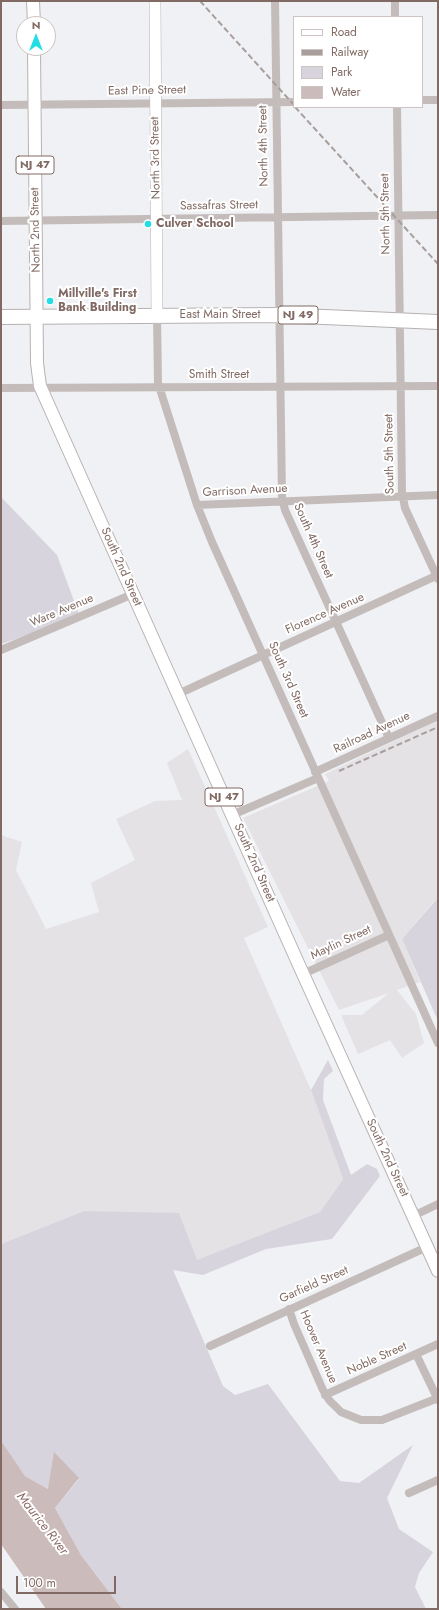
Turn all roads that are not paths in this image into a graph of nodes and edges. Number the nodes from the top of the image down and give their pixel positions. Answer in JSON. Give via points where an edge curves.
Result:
{"nodes":[{"id":1,"x":34,"y":1,"type":"edge"},
{"id":2,"x":154,"y":1,"type":"edge"},
{"id":3,"x":275,"y":1,"type":"edge"},
{"id":4,"x":395,"y":1,"type":"edge"},
{"id":5,"x":34,"y":16,"type":"edge"},
{"id":6,"x":396,"y":16,"type":"edge"},
{"id":7,"x":34,"y":56,"type":"edge"},
{"id":8,"x":423,"y":100,"type":"edge"},
{"id":9,"x":438,"y":100,"type":"edge"},
{"id":10,"x":276,"y":102,"type":"junction"},
{"id":11,"x":293,"y":102,"type":"edge"},
{"id":12,"x":156,"y":103,"type":"junction"},
{"id":13,"x":1,"y":105,"type":"edge"},
{"id":14,"x":34,"y":105,"type":"junction"},
{"id":15,"x":397,"y":108,"type":"edge"},
{"id":16,"x":398,"y":215,"type":"junction"},
{"id":17,"x":438,"y":215,"type":"edge"},
{"id":18,"x":278,"y":217,"type":"junction"},
{"id":19,"x":157,"y":219,"type":"junction"},
{"id":20,"x":35,"y":220,"type":"junction"},
{"id":21,"x":1,"y":221,"type":"edge"},
{"id":22,"x":279,"y":315,"type":"junction"},
{"id":23,"x":158,"y":316,"type":"junction"},
{"id":24,"x":1,"y":317,"type":"edge"},
{"id":25,"x":37,"y":317,"type":"junction"},
{"id":26,"x":399,"y":320,"type":"junction"},
{"id":27,"x":438,"y":322,"type":"edge"},
{"id":28,"x":400,"y":386,"type":"junction"},
{"id":29,"x":438,"y":386,"type":"edge"},
{"id":30,"x":280,"y":387,"type":"junction"},
{"id":31,"x":1,"y":388,"type":"edge"},
{"id":32,"x":42,"y":388,"type":"junction"},
{"id":33,"x":160,"y":388,"type":"junction"},
{"id":34,"x":438,"y":495,"type":"edge"},
{"id":35,"x":402,"y":496,"type":"junction"},
{"id":36,"x":283,"y":501,"type":"junction"},
{"id":37,"x":197,"y":505,"type":"junction"},
{"id":38,"x":438,"y":577,"type":"edge"},
{"id":39,"x":133,"y":594,"type":"junction"},
{"id":40,"x":336,"y":621,"type":"junction"},
{"id":41,"x":1,"y":650,"type":"edge"},
{"id":42,"x":263,"y":654,"type":"junction"},
{"id":43,"x":178,"y":694,"type":"junction"},
{"id":44,"x":438,"y":716,"type":"edge"},
{"id":45,"x":389,"y":738,"type":"junction"},
{"id":46,"x":317,"y":775,"type":"junction"},
{"id":47,"x":232,"y":816,"type":"junction"},
{"id":48,"x":389,"y":935,"type":"junction"},
{"id":49,"x":303,"y":974,"type":"junction"},
{"id":50,"x":438,"y":1043,"type":"edge"},
{"id":51,"x":438,"y":1204,"type":"edge"},
{"id":52,"x":413,"y":1216,"type":"junction"},
{"id":53,"x":427,"y":1247,"type":"junction"},
{"id":54,"x":438,"y":1271,"type":"edge"},
{"id":55,"x":289,"y":1309,"type":"junction"},
{"id":56,"x":438,"y":1344,"type":"edge"},
{"id":57,"x":210,"y":1346,"type":"dead end"},
{"id":58,"x":416,"y":1354,"type":"junction"},
{"id":59,"x":326,"y":1395,"type":"junction"},
{"id":60,"x":438,"y":1398,"type":"edge"},
{"id":61,"x":438,"y":1480,"type":"edge"},
{"id":62,"x":409,"y":1493,"type":"dead end"},
{"id":63,"x":1,"y":1592,"type":"edge"},
{"id":64,"x":15,"y":1609,"type":"edge"}],
"edges":[{"from":1,"to":5,"type":"main road"},
{"from":2,"to":12,"type":"street","name":"North 3rd Street"},
{"from":3,"to":10,"type":"street","name":"North 4th Street"},
{"from":4,"to":6,"type":"street"},
{"from":7,"to":14,"type":"main road","name":"North 2nd Street","number":"NJ 47"},
{"from":8,"to":9,"type":"street"},
{"from":10,"to":11,"type":"street","name":"East Pine Street"},
{"from":10,"to":12,"type":"street","name":"East Pine Street"},
{"from":10,"to":18,"type":"street","name":"North 4th Street"},
{"from":12,"to":14,"type":"street","name":"East Pine Street"},
{"from":12,"to":19,"type":"street","name":"North 3rd Street"},
{"from":13,"to":14,"type":"street","name":"East Pine Street"},
{"from":14,"to":20,"type":"main road","name":"North 2nd Street","number":"NJ 47"},
{"from":15,"to":16,"type":"street","name":"North 5th Street"},
{"from":16,"to":17,"type":"street","name":"Sassafras Street"},
{"from":16,"to":18,"type":"street","name":"Sassafras Street"},
{"from":16,"to":26,"type":"street","name":"North 5th Street"},
{"from":18,"to":19,"type":"street","name":"Sassafras Street"},
{"from":18,"to":22,"type":"street","name":"North 4th Street"},
{"from":19,"to":20,"type":"street","name":"Sassafras Street"},
{"from":19,"to":23,"type":"street","name":"North 3rd Street"},
{"from":20,"to":21,"type":"street","name":"Sassafras Street"},
{"from":20,"to":25,"type":"main road","name":"North 2nd Street","number":"NJ 47"},
{"from":22,"to":23,"type":"highway","name":"East Main Street","number":"NJ 49"},
{"from":22,"to":26,"type":"highway","name":"East Main Street","number":"NJ 49"},
{"from":22,"to":30,"type":"street","name":"South 4th Street"},
{"from":23,"to":25,"type":"highway","name":"East Main Street","number":"NJ 49"},
{"from":23,"to":33,"type":"street","name":"South 3rd Street"},
{"from":24,"to":25,"type":"highway","name":"East Main Street","number":"NJ 49"},
{"from":25,"to":32,"type":"main road","name":"South 2nd Street","number":"NJ 47","via":[[36,363]]},
{"from":26,"to":27,"type":"highway","name":"East Main Street","number":"NJ 49"},
{"from":26,"to":28,"type":"street","name":"South 5th Street"},
{"from":28,"to":29,"type":"street","name":"Smith Street"},
{"from":28,"to":30,"type":"street","name":"Smith Street"},
{"from":28,"to":35,"type":"street","name":"South 5th Street"},
{"from":30,"to":33,"type":"street","name":"Smith Street"},
{"from":30,"to":36,"type":"street","name":"South 4th Street"},
{"from":31,"to":32,"type":"street","name":"Smith Street"},
{"from":32,"to":33,"type":"street","name":"Smith Street"},
{"from":32,"to":39,"type":"main road","name":"South 2nd Street","number":"NJ 47"},
{"from":33,"to":37,"type":"street","name":"South 3rd Street"},
{"from":34,"to":35,"type":"street","name":"Garrison Avenue"},
{"from":35,"to":36,"type":"street","name":"Garrison Avenue"},
{"from":35,"to":38,"type":"street","name":"South 5th Street"},
{"from":36,"to":37,"type":"street","name":"Garrison Avenue"},
{"from":36,"to":40,"type":"street","name":"South 4th Street"},
{"from":37,"to":42,"type":"street","name":"South 3rd Street"},
{"from":38,"to":40,"type":"street","name":"Florence Avenue"},
{"from":39,"to":41,"type":"street","name":"Ware Avenue"},
{"from":39,"to":43,"type":"main road","name":"South 2nd Street","number":"NJ 47"},
{"from":40,"to":42,"type":"street","name":"Florence Avenue"},
{"from":40,"to":45,"type":"street","name":"South 4th Street"},
{"from":42,"to":43,"type":"street","name":"Florence Avenue"},
{"from":42,"to":46,"type":"street","name":"South 3rd Street"},
{"from":43,"to":47,"type":"main road","name":"South 2nd Street","number":"NJ 47"},
{"from":44,"to":45,"type":"street","name":"Railroad Avenue"},
{"from":45,"to":46,"type":"street","name":"Railroad Avenue"},
{"from":46,"to":47,"type":"street","name":"Railroad Avenue"},
{"from":46,"to":48,"type":"street","name":"South 3rd Street"},
{"from":47,"to":49,"type":"main road","name":"South 2nd Street","number":"NJ 47"},
{"from":48,"to":49,"type":"street","name":"Maylin Street"},
{"from":48,"to":50,"type":"street","name":"South 3rd Street"},
{"from":49,"to":52,"type":"main road","name":"South 2nd Street","number":"NJ 47"},
{"from":51,"to":52,"type":"street"},
{"from":52,"to":53,"type":"main road","name":"South 2nd Street","number":"NJ 47"},
{"from":53,"to":54,"type":"main road","name":"South 2nd Street","number":"NJ 47"},
{"from":53,"to":55,"type":"street","name":"Garfield Street"},
{"from":55,"to":57,"type":"street","name":"Garfield Street"},
{"from":55,"to":59,"type":"street","name":"Hoover Avenue"},
{"from":56,"to":58,"type":"street","name":"Noble Street"},
{"from":58,"to":59,"type":"street","name":"Noble Street"},
{"from":58,"to":60,"type":"street"},
{"from":59,"to":60,"type":"street","name":"Hoover Avenue","via":[[341,1412],[368,1421],[386,1419]]},
{"from":61,"to":62,"type":"street"},
{"from":63,"to":64,"type":"street"}]}
